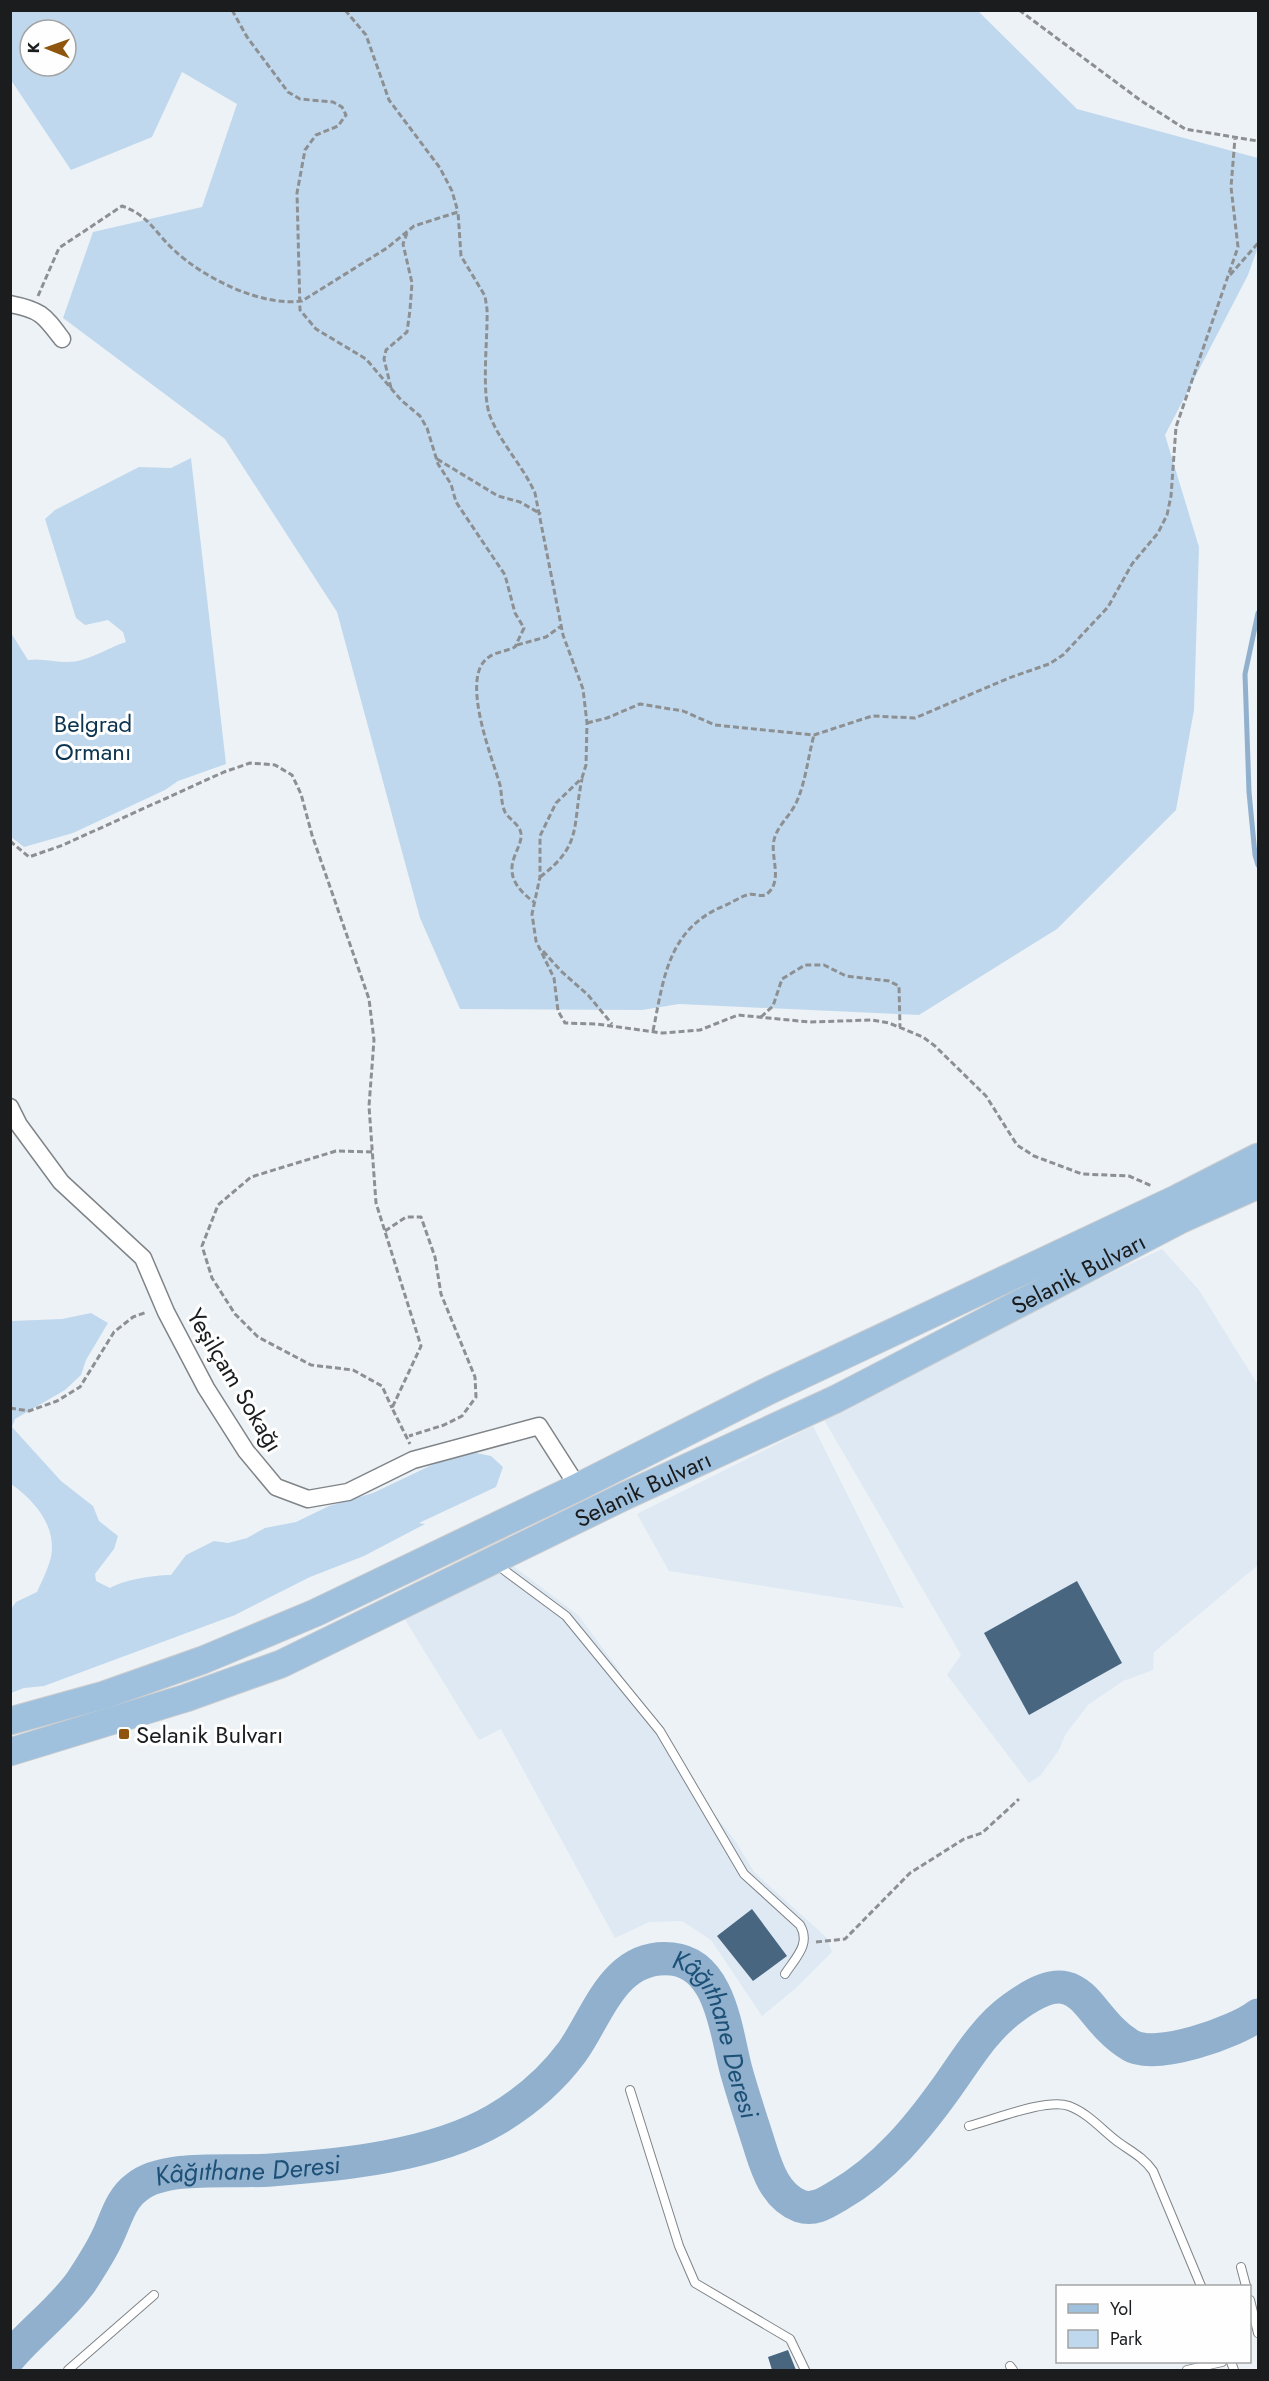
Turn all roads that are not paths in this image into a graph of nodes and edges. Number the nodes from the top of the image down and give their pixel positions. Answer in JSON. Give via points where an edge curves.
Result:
{"nodes":[{"id":1,"x":10,"y":304,"type":"edge"},
{"id":2,"x":62,"y":339,"type":"dead end"},
{"id":3,"x":10,"y":1107,"type":"edge"},
{"id":4,"x":1258,"y":1157,"type":"edge"},
{"id":5,"x":1258,"y":1185,"type":"edge"},
{"id":6,"x":578,"y":1487,"type":"junction"},
{"id":7,"x":497,"y":1558,"type":"junction"},
{"id":8,"x":10,"y":1721,"type":"edge"},
{"id":9,"x":10,"y":1752,"type":"edge"},
{"id":10,"x":785,"y":1974,"type":"dead end"},
{"id":11,"x":630,"y":2090,"type":"dead end"},
{"id":12,"x":969,"y":2126,"type":"dead end"},
{"id":13,"x":1241,"y":2267,"type":"dead end"},
{"id":14,"x":1201,"y":2285,"type":"edge"},
{"id":15,"x":1246,"y":2285,"type":"edge"},
{"id":16,"x":154,"y":2295,"type":"dead end"},
{"id":17,"x":1251,"y":2304,"type":"edge"},
{"id":18,"x":1258,"y":2333,"type":"edge"},
{"id":19,"x":1214,"y":2363,"type":"edge"},
{"id":20,"x":68,"y":2370,"type":"edge"},
{"id":21,"x":805,"y":2370,"type":"edge"},
{"id":22,"x":1186,"y":2370,"type":"edge"}],
"edges":[{"from":1,"to":2,"type":"street","via":[[44,314]]},
{"from":3,"to":6,"type":"street","name":"Yeşilçam Sokağı","via":[[61,1182],[143,1258],[163,1307],[206,1388],[246,1451],[276,1486],[308,1499],[348,1492],[413,1460],[539,1426]]},
{"from":4,"to":6,"type":"main road","name":"Selanik Bulvarı","via":[[766,1392]]},
{"from":5,"to":7,"type":"main road","name":"Selanik Bulvarı","via":[[1182,1219],[836,1399]]},
{"from":6,"to":8,"type":"main road","name":"Selanik Bulvarı","via":[[315,1613],[213,1656],[104,1695]]},
{"from":7,"to":9,"type":"main road","name":"Selanik Bulvarı","via":[[280,1664],[186,1698]]},
{"from":7,"to":10,"type":"lane","via":[[504,1570],[566,1616],[660,1731],[744,1874],[800,1925],[805,1944]]},
{"from":11,"to":21,"type":"lane","via":[[679,2246],[695,2283],[790,2338]]},
{"from":12,"to":14,"type":"lane","via":[[1045,2105],[1068,2106],[1086,2116],[1144,2158],[1153,2171]]},
{"from":13,"to":15,"type":"lane"},
{"from":16,"to":20,"type":"lane"},
{"from":17,"to":18,"type":"lane"},
{"from":19,"to":22,"type":"lane"}]}
